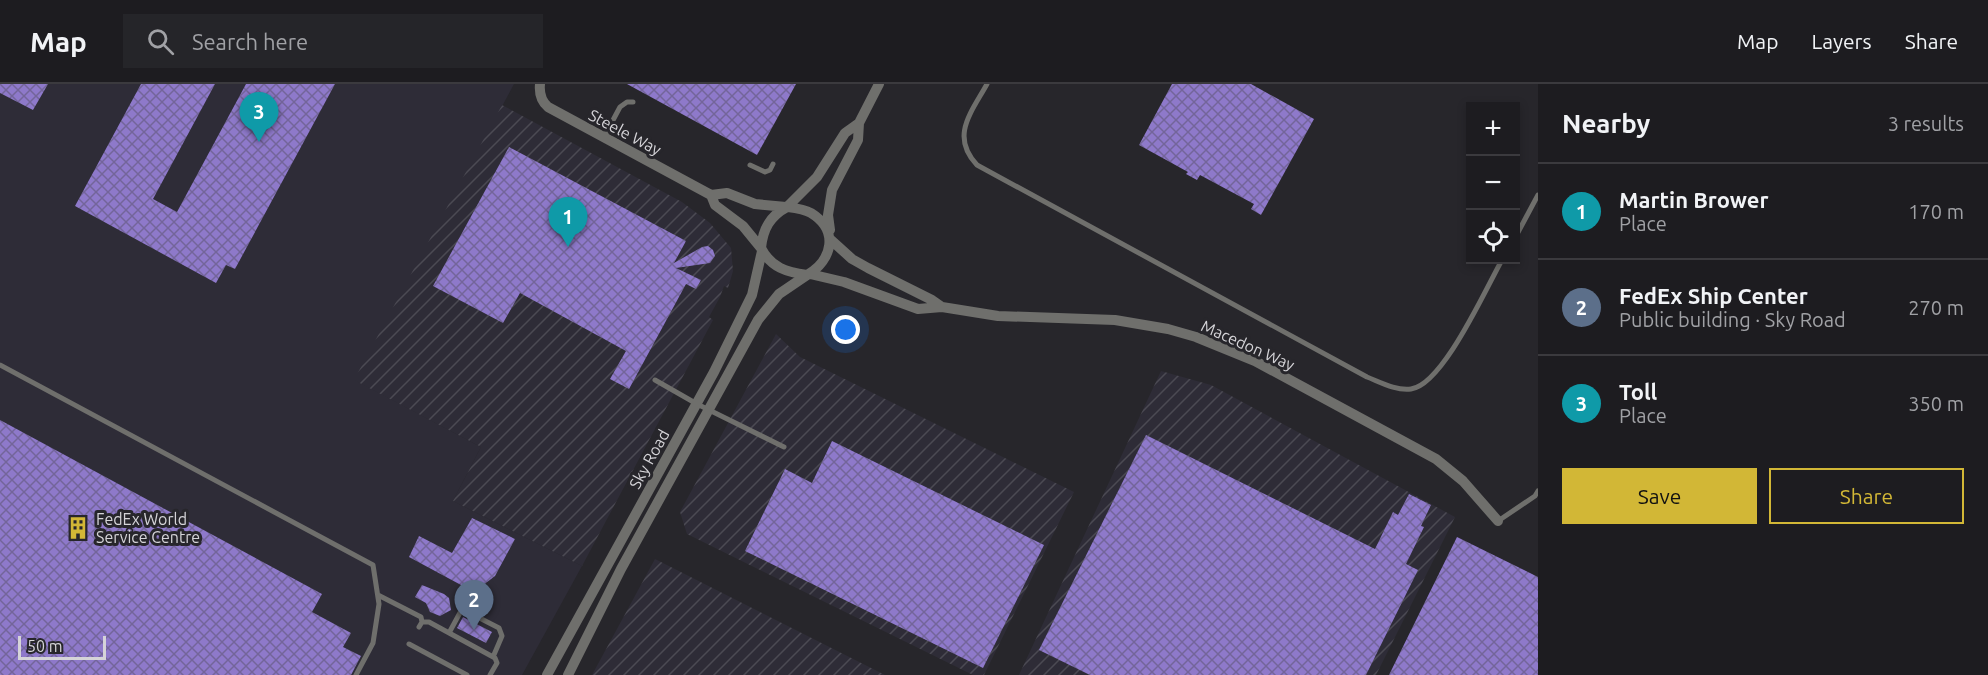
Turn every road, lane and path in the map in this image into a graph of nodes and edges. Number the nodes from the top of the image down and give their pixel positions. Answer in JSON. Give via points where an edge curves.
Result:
{"nodes":[{"id":1,"x":540,"y":84,"type":"edge"},
{"id":2,"x":879,"y":84,"type":"edge"},
{"id":3,"x":987,"y":84,"type":"edge"},
{"id":4,"x":633,"y":102,"type":"dead end"},
{"id":5,"x":859,"y":123,"type":"junction"},
{"id":6,"x":604,"y":137,"type":"junction"},
{"id":7,"x":773,"y":164,"type":"dead end"},
{"id":8,"x":750,"y":165,"type":"dead end"},
{"id":9,"x":711,"y":195,"type":"junction"},
{"id":10,"x":1538,"y":195,"type":"edge"},
{"id":11,"x":787,"y":207,"type":"junction"},
{"id":12,"x":1520,"y":227,"type":"edge"},
{"id":13,"x":831,"y":238,"type":"junction"},
{"id":14,"x":762,"y":249,"type":"junction"},
{"id":15,"x":1500,"y":264,"type":"edge"},
{"id":16,"x":809,"y":274,"type":"junction"},
{"id":17,"x":942,"y":307,"type":"junction"},
{"id":18,"x":0,"y":365,"type":"edge"},
{"id":19,"x":655,"y":380,"type":"dead end"},
{"id":20,"x":697,"y":404,"type":"junction"},
{"id":21,"x":709,"y":410,"type":"junction"},
{"id":22,"x":784,"y":447,"type":"dead end"},
{"id":23,"x":1538,"y":491,"type":"edge"},
{"id":24,"x":1498,"y":521,"type":"joint"},
{"id":25,"x":378,"y":594,"type":"junction"},
{"id":26,"x":449,"y":633,"type":"junction"},
{"id":27,"x":409,"y":644,"type":"dead end"},
{"id":28,"x":493,"y":657,"type":"junction"},
{"id":29,"x":356,"y":675,"type":"edge"},
{"id":30,"x":467,"y":675,"type":"edge"},
{"id":31,"x":490,"y":675,"type":"edge"},
{"id":32,"x":547,"y":675,"type":"edge"},
{"id":33,"x":568,"y":675,"type":"edge"}],
"edges":[{"from":1,"to":6,"type":"street","name":"Steele Way","via":[[543,103]]},
{"from":2,"to":5,"type":"street"},
{"from":3,"to":15,"type":"lane","via":[[964,125],[965,149],[977,165],[1392,387],[1409,390],[1432,378],[1446,362]]},
{"from":4,"to":6,"type":"lane","via":[[620,107]]},
{"from":5,"to":11,"type":"street","via":[[845,133],[817,177]]},
{"from":5,"to":13,"type":"street","via":[[858,140],[829,201]]},
{"from":6,"to":9,"type":"street","name":"Steele Way"},
{"from":7,"to":8,"type":"lane","via":[[765,172]]},
{"from":9,"to":11,"type":"street","name":"Steele Way","via":[[727,194],[755,204]]},
{"from":9,"to":14,"type":"street","name":"Steele Way","via":[[715,205],[736,220]]},
{"from":10,"to":12,"type":"lane"},
{"from":11,"to":13,"type":"street","via":[[813,214]]},
{"from":11,"to":14,"type":"street","via":[[770,220],[763,234]]},
{"from":13,"to":16,"type":"street","via":[[824,260]]},
{"from":13,"to":17,"type":"street","name":"Macedon Way","via":[[852,259]]},
{"from":14,"to":16,"type":"street","via":[[776,267]]},
{"from":14,"to":20,"type":"street","name":"Sky Road","via":[[752,295]]},
{"from":16,"to":17,"type":"street","name":"Macedon Way","via":[[844,282],[918,309]]},
{"from":16,"to":21,"type":"street","name":"Sky Road","via":[[767,307]]},
{"from":17,"to":24,"type":"street","name":"Macedon Way","via":[[998,316],[1115,320],[1168,329],[1216,345],[1281,375],[1436,459],[1463,481]]},
{"from":18,"to":25,"type":"lane","via":[[373,565]]},
{"from":19,"to":20,"type":"lane"},
{"from":20,"to":21,"type":"lane"},
{"from":20,"to":32,"type":"street","name":"Sky Road"},
{"from":21,"to":22,"type":"lane"},
{"from":21,"to":33,"type":"street","name":"Sky Road","via":[[621,569]]},
{"from":23,"to":24,"type":"lane"},
{"from":25,"to":26,"type":"lane","via":[[421,617],[420,625],[429,622]]},
{"from":25,"to":29,"type":"lane","via":[[373,643]]},
{"from":26,"to":28,"type":"lane"},
{"from":26,"to":28,"type":"lane","via":[[462,609],[499,628],[502,636]]},
{"from":27,"to":30,"type":"lane"},
{"from":28,"to":31,"type":"lane","via":[[497,663]]}]}
